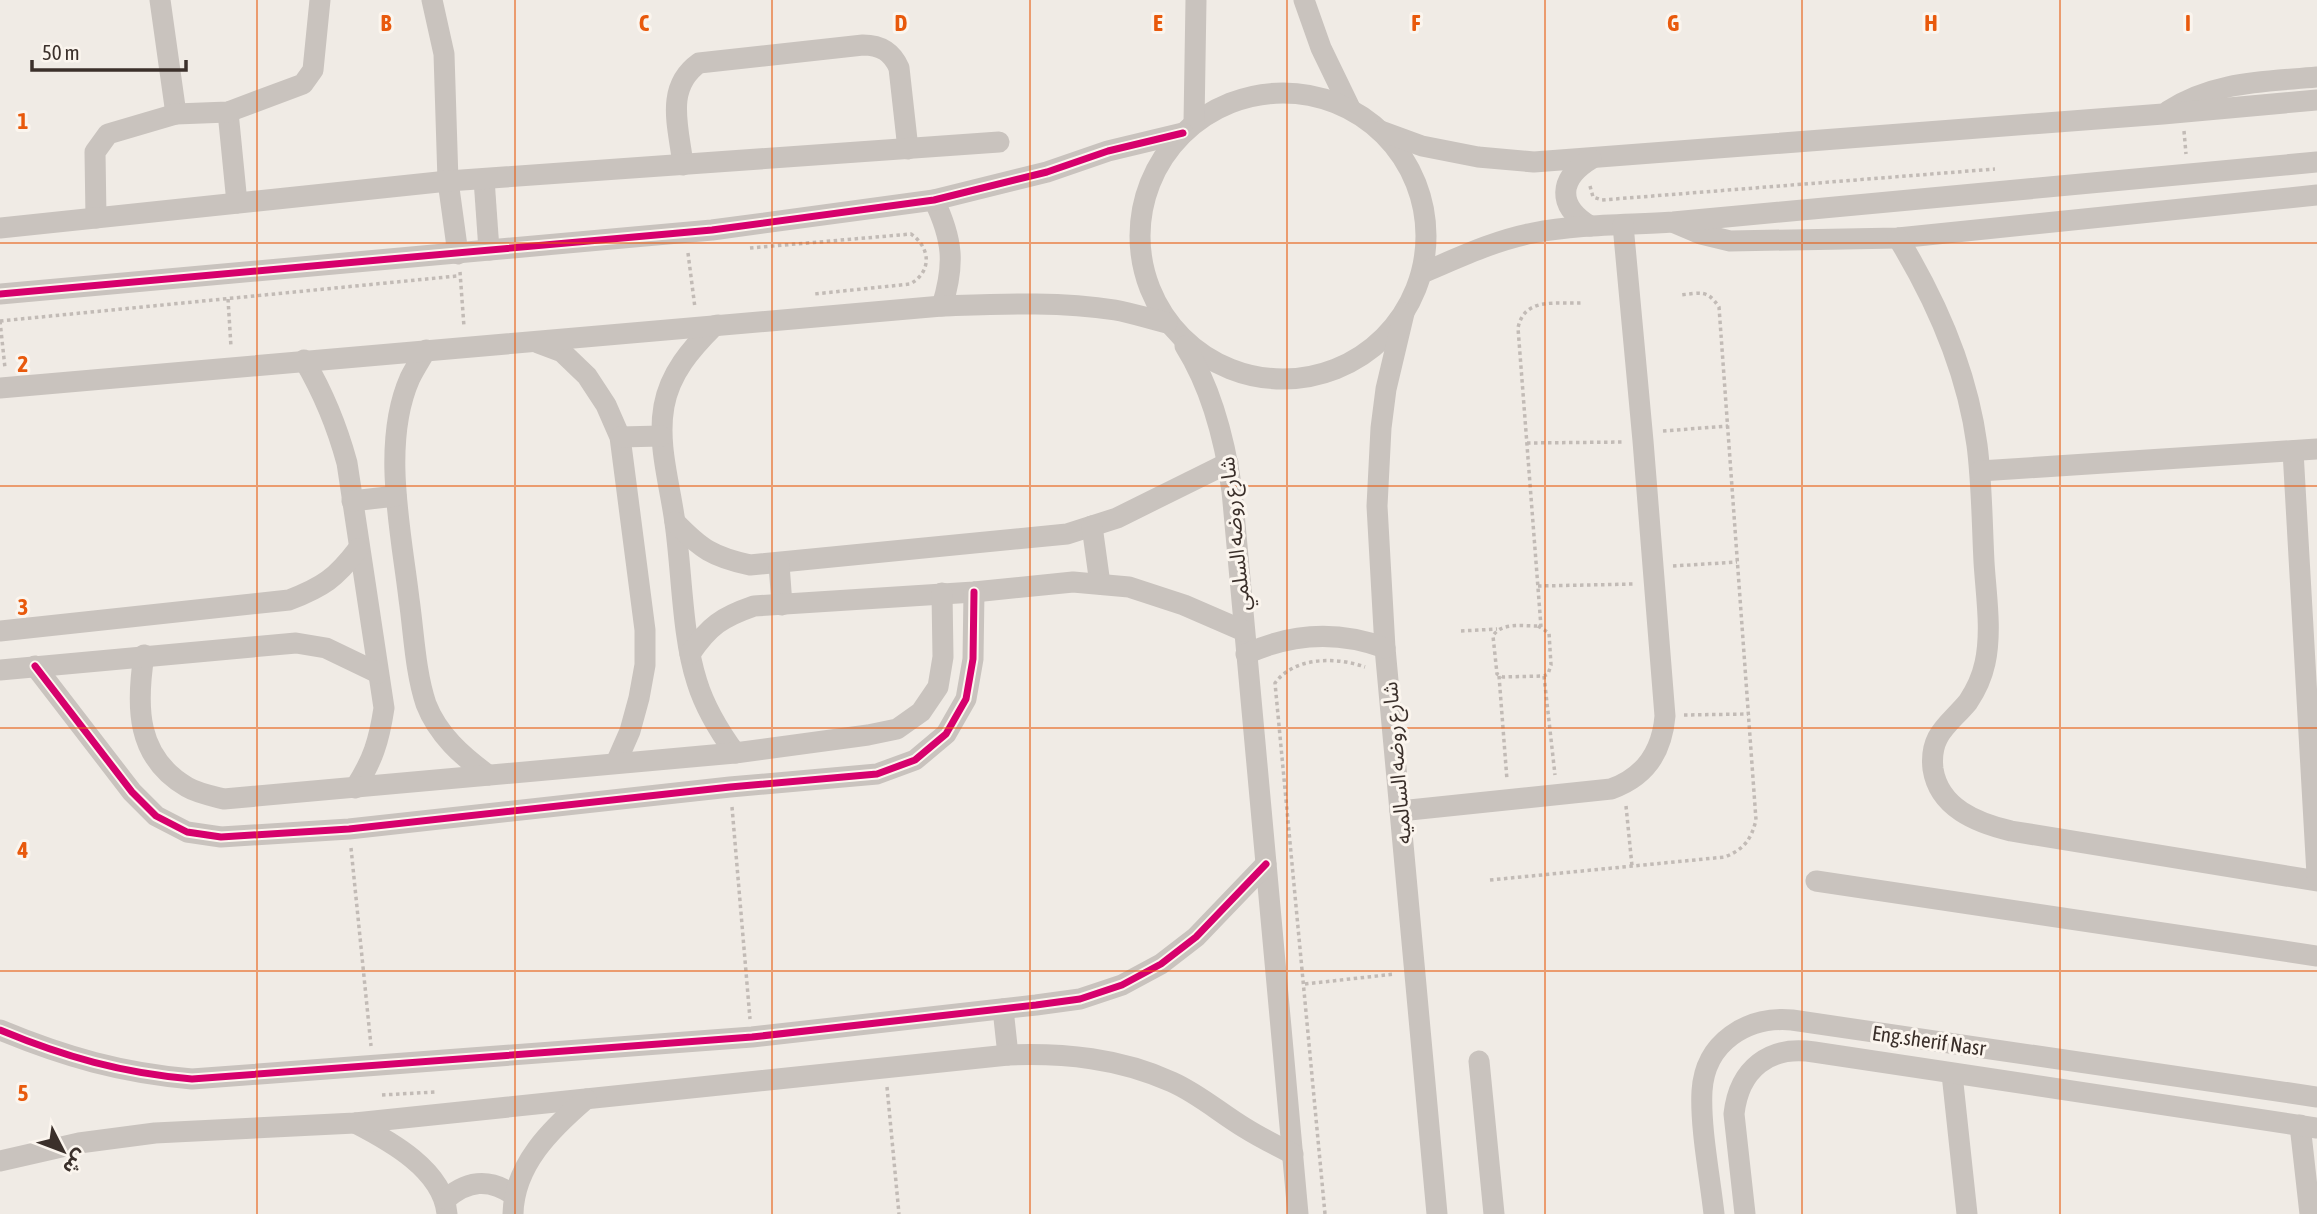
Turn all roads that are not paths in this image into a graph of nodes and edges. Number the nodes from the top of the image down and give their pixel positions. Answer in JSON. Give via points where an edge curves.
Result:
{"nodes":[{"id":1,"x":160,"y":0,"type":"edge"},
{"id":2,"x":320,"y":0,"type":"edge"},
{"id":3,"x":432,"y":0,"type":"edge"},
{"id":4,"x":1196,"y":0,"type":"edge"},
{"id":5,"x":1304,"y":0,"type":"edge"},
{"id":6,"x":2317,"y":77,"type":"edge"},
{"id":7,"x":2317,"y":100,"type":"edge"},
{"id":8,"x":1350,"y":108,"type":"junction"},
{"id":9,"x":228,"y":113,"type":"junction"},
{"id":10,"x":2173,"y":113,"type":"junction"},
{"id":11,"x":176,"y":114,"type":"junction"},
{"id":12,"x":1189,"y":128,"type":"junction"},
{"id":13,"x":1381,"y":131,"type":"junction"},
{"id":14,"x":999,"y":142,"type":"dead end"},
{"id":15,"x":908,"y":149,"type":"junction"},
{"id":16,"x":1591,"y":159,"type":"junction"},
{"id":17,"x":2317,"y":162,"type":"edge"},
{"id":18,"x":683,"y":164,"type":"junction"},
{"id":19,"x":484,"y":178,"type":"junction"},
{"id":20,"x":448,"y":181,"type":"junction"},
{"id":21,"x":2317,"y":195,"type":"edge"},
{"id":22,"x":934,"y":200,"type":"junction"},
{"id":23,"x":237,"y":203,"type":"junction"},
{"id":24,"x":96,"y":218,"type":"junction"},
{"id":25,"x":1673,"y":222,"type":"junction"},
{"id":26,"x":1623,"y":225,"type":"junction"},
{"id":27,"x":1590,"y":226,"type":"junction"},
{"id":28,"x":0,"y":229,"type":"edge"},
{"id":29,"x":1898,"y":238,"type":"junction"},
{"id":30,"x":489,"y":250,"type":"junction"},
{"id":31,"x":458,"y":254,"type":"junction"},
{"id":32,"x":1422,"y":273,"type":"junction"},
{"id":33,"x":0,"y":294,"type":"edge"},
{"id":34,"x":942,"y":306,"type":"junction"},
{"id":35,"x":1404,"y":313,"type":"junction"},
{"id":36,"x":742,"y":323,"type":"junction"},
{"id":37,"x":1174,"y":331,"type":"junction"},
{"id":38,"x":533,"y":341,"type":"junction"},
{"id":39,"x":426,"y":350,"type":"junction"},
{"id":40,"x":304,"y":360,"type":"junction"},
{"id":41,"x":4,"y":388,"type":"edge"},
{"id":42,"x":661,"y":436,"type":"junction"},
{"id":43,"x":620,"y":437,"type":"junction"},
{"id":44,"x":2317,"y":449,"type":"edge"},
{"id":45,"x":2293,"y":451,"type":"junction"},
{"id":46,"x":1228,"y":463,"type":"junction"},
{"id":47,"x":1980,"y":471,"type":"junction"},
{"id":48,"x":397,"y":496,"type":"junction"},
{"id":49,"x":352,"y":500,"type":"junction"},
{"id":50,"x":675,"y":522,"type":"junction"},
{"id":51,"x":1092,"y":526,"type":"junction"},
{"id":52,"x":358,"y":549,"type":"junction"},
{"id":53,"x":779,"y":564,"type":"junction"},
{"id":54,"x":1100,"y":584,"type":"junction"},
{"id":55,"x":974,"y":592,"type":"junction"},
{"id":56,"x":942,"y":593,"type":"junction"},
{"id":57,"x":782,"y":605,"type":"junction"},
{"id":58,"x":0,"y":631,"type":"edge"},
{"id":59,"x":1244,"y":631,"type":"junction"},
{"id":60,"x":2310,"y":635,"type":"edge"},
{"id":61,"x":1385,"y":649,"type":"junction"},
{"id":62,"x":690,"y":654,"type":"junction"},
{"id":63,"x":1246,"y":654,"type":"junction"},
{"id":64,"x":144,"y":655,"type":"junction"},
{"id":65,"x":35,"y":666,"type":"junction"},
{"id":66,"x":0,"y":670,"type":"edge"},
{"id":67,"x":419,"y":674,"type":"junction"},
{"id":68,"x":379,"y":676,"type":"junction"},
{"id":69,"x":735,"y":753,"type":"junction"},
{"id":70,"x":616,"y":763,"type":"junction"},
{"id":71,"x":488,"y":775,"type":"junction"},
{"id":72,"x":355,"y":788,"type":"junction"},
{"id":73,"x":1401,"y":811,"type":"junction"},
{"id":74,"x":1266,"y":864,"type":"junction"},
{"id":75,"x":2317,"y":875,"type":"edge"},
{"id":76,"x":1816,"y":881,"type":"dead end"},
{"id":77,"x":2317,"y":881,"type":"edge"},
{"id":78,"x":2317,"y":956,"type":"edge"},
{"id":79,"x":1003,"y":1009,"type":"junction"},
{"id":80,"x":0,"y":1030,"type":"edge"},
{"id":81,"x":1008,"y":1055,"type":"junction"},
{"id":82,"x":1479,"y":1061,"type":"dead end"},
{"id":83,"x":2116,"y":1067,"type":"junction"},
{"id":84,"x":1952,"y":1074,"type":"junction"},
{"id":85,"x":2112,"y":1097,"type":"junction"},
{"id":86,"x":2317,"y":1097,"type":"edge"},
{"id":87,"x":586,"y":1099,"type":"junction"},
{"id":88,"x":355,"y":1123,"type":"junction"},
{"id":89,"x":2309,"y":1126,"type":"edge"},
{"id":90,"x":1293,"y":1154,"type":"junction"},
{"id":91,"x":0,"y":1161,"type":"edge"},
{"id":92,"x":514,"y":1204,"type":"edge"},
{"id":93,"x":447,"y":1207,"type":"edge"},
{"id":94,"x":1298,"y":1214,"type":"edge"},
{"id":95,"x":1437,"y":1214,"type":"edge"},
{"id":96,"x":1493,"y":1214,"type":"edge"},
{"id":97,"x":1714,"y":1214,"type":"edge"},
{"id":98,"x":1745,"y":1214,"type":"edge"},
{"id":99,"x":1967,"y":1214,"type":"edge"},
{"id":100,"x":2310,"y":1214,"type":"edge"}],
"edges":[{"from":1,"to":11,"type":"street"},
{"from":2,"to":9,"type":"street","via":[[313,70],[303,84]]},
{"from":3,"to":20,"type":"street","via":[[444,54]]},
{"from":4,"to":12,"type":"street"},
{"from":5,"to":8,"type":"street"},
{"from":6,"to":10,"type":"street","via":[[2217,88],[2189,98]]},
{"from":7,"to":10,"type":"street"},
{"from":8,"to":12,"type":"street","via":[[1287,92],[1223,106]]},
{"from":8,"to":13,"type":"street"},
{"from":9,"to":11,"type":"street"},
{"from":9,"to":23,"type":"street"},
{"from":10,"to":16,"type":"street"},
{"from":11,"to":24,"type":"street","via":[[108,134],[95,152]]},
{"from":12,"to":22,"type":"street","via":[[1047,172]]},
{"from":12,"to":37,"type":"street","name":"شارع روضه السلمي","via":[[1161,160],[1146,191],[1139,225],[1141,260],[1150,293]]},
{"from":13,"to":16,"type":"street","via":[[1478,158],[1534,162]]},
{"from":13,"to":32,"type":"street","via":[[1405,161],[1421,196],[1426,234]]},
{"from":14,"to":15,"type":"street"},
{"from":15,"to":18,"type":"street"},
{"from":15,"to":18,"type":"street","via":[[899,68],[885,50],[863,45],[699,63],[681,82],[676,99]]},
{"from":16,"to":27,"type":"street","via":[[1576,168],[1567,183],[1567,202],[1575,217]]},
{"from":17,"to":25,"type":"street"},
{"from":18,"to":19,"type":"street"},
{"from":19,"to":20,"type":"street"},
{"from":19,"to":30,"type":"street"},
{"from":20,"to":23,"type":"street"},
{"from":20,"to":31,"type":"street"},
{"from":21,"to":29,"type":"street"},
{"from":22,"to":30,"type":"street","via":[[686,243]]},
{"from":22,"to":34,"type":"street","via":[[952,252]]},
{"from":23,"to":24,"type":"street"},
{"from":24,"to":28,"type":"street"},
{"from":25,"to":26,"type":"street"},
{"from":25,"to":29,"type":"street","via":[[1730,241]]},
{"from":26,"to":27,"type":"street"},
{"from":26,"to":73,"type":"street","via":[[1665,716],[1658,749],[1638,776],[1611,789]]},
{"from":27,"to":32,"type":"street","via":[[1532,233]]},
{"from":29,"to":47,"type":"street","via":[[1949,336],[1970,407]]},
{"from":30,"to":31,"type":"street"},
{"from":31,"to":33,"type":"street"},
{"from":32,"to":35,"type":"street"},
{"from":34,"to":36,"type":"street"},
{"from":34,"to":37,"type":"street","via":[[1060,304],[1115,310]]},
{"from":35,"to":37,"type":"street","via":[[1376,345],[1340,368],[1298,379],[1256,378],[1215,364]]},
{"from":35,"to":61,"type":"street","name":"شارع روضه السالميه","via":[[1386,389],[1378,467]]},
{"from":36,"to":38,"type":"street"},
{"from":36,"to":42,"type":"street","via":[[714,326],[692,348],[674,375],[664,404]]},
{"from":37,"to":46,"type":"street","name":"شارع روضه السلمي","via":[[1194,360],[1208,393]]},
{"from":38,"to":39,"type":"street"},
{"from":38,"to":43,"type":"street","via":[[562,352],[587,376]]},
{"from":39,"to":40,"type":"street"},
{"from":39,"to":48,"type":"street","via":[[409,380],[399,418]]},
{"from":40,"to":41,"type":"street"},
{"from":40,"to":49,"type":"street","via":[[337,426]]},
{"from":42,"to":43,"type":"street"},
{"from":42,"to":50,"type":"street"},
{"from":43,"to":70,"type":"street","via":[[645,630],[645,664],[639,698]]},
{"from":44,"to":45,"type":"street"},
{"from":45,"to":47,"type":"street"},
{"from":45,"to":60,"type":"street"},
{"from":46,"to":51,"type":"street"},
{"from":46,"to":59,"type":"street","name":"شارع روضه السلمي"},
{"from":47,"to":77,"type":"street","via":[[1987,654],[1975,690],[1943,727],[1934,748],[1934,773],[1945,797],[1977,821],[2011,831]]},
{"from":48,"to":49,"type":"street"},
{"from":48,"to":67,"type":"street"},
{"from":49,"to":52,"type":"street"},
{"from":50,"to":53,"type":"street","via":[[695,543],[721,558],[750,565]]},
{"from":50,"to":62,"type":"street"},
{"from":51,"to":53,"type":"street","via":[[1067,534]]},
{"from":51,"to":54,"type":"street"},
{"from":52,"to":58,"type":"street","via":[[340,572],[316,590],[289,600]]},
{"from":52,"to":68,"type":"street"},
{"from":53,"to":57,"type":"street"},
{"from":54,"to":55,"type":"street","via":[[1073,582]]},
{"from":54,"to":59,"type":"street","via":[[1129,587]]},
{"from":55,"to":56,"type":"street"},
{"from":55,"to":65,"type":"street","via":[[973,659],[966,699],[946,734],[915,760],[877,774],[349,829],[221,837],[187,832],[156,816],[132,792]]},
{"from":56,"to":57,"type":"street"},
{"from":56,"to":69,"type":"street","via":[[943,657],[938,687],[921,712],[897,729]]},
{"from":57,"to":62,"type":"street","via":[[754,606],[728,615],[706,632]]},
{"from":59,"to":63,"type":"street","name":"شارع روضه السلمي"},
{"from":60,"to":75,"type":"street"},
{"from":61,"to":63,"type":"street","via":[[1346,637],[1304,636]]},
{"from":61,"to":73,"type":"street","name":"شارع روضه السالميه"},
{"from":62,"to":69,"type":"street","via":[[706,707]]},
{"from":63,"to":74,"type":"street"},
{"from":64,"to":65,"type":"street"},
{"from":64,"to":68,"type":"street","via":[[296,643],[326,648]]},
{"from":64,"to":72,"type":"street","via":[[139,692],[142,730],[159,763],[187,788],[224,799]]},
{"from":65,"to":66,"type":"street"},
{"from":67,"to":68,"type":"street"},
{"from":67,"to":71,"type":"street","via":[[427,705],[442,733],[462,757]]},
{"from":68,"to":72,"type":"street","via":[[384,708],[380,736],[371,764]]},
{"from":69,"to":70,"type":"street"},
{"from":70,"to":71,"type":"street"},
{"from":71,"to":72,"type":"street"},
{"from":73,"to":95,"type":"street","name":"شارع روضه السالميه"},
{"from":74,"to":79,"type":"street","via":[[1196,937],[1161,964],[1122,985],[1080,999]]},
{"from":74,"to":90,"type":"street"},
{"from":76,"to":78,"type":"street"},
{"from":79,"to":80,"type":"street","via":[[752,1037],[192,1079],[110,1068]]},
{"from":79,"to":81,"type":"street"},
{"from":81,"to":87,"type":"street"},
{"from":81,"to":90,"type":"street","via":[[1050,1053],[1133,1068],[1210,1102]]},
{"from":82,"to":96,"type":"street"},
{"from":83,"to":85,"type":"street"},
{"from":83,"to":86,"type":"street","name":"Eng.sherif Nasr"},
{"from":83,"to":97,"type":"street","name":"Eng.sherif Nasr","via":[[1792,1020],[1761,1021],[1732,1035],[1705,1073],[1702,1104]]},
{"from":84,"to":85,"type":"street"},
{"from":84,"to":98,"type":"street","via":[[1800,1050],[1785,1051],[1759,1063],[1741,1086],[1734,1114]]},
{"from":84,"to":99,"type":"street"},
{"from":85,"to":89,"type":"street"},
{"from":87,"to":88,"type":"street"},
{"from":87,"to":92,"type":"street","via":[[554,1126],[529,1160]]},
{"from":88,"to":91,"type":"street","via":[[155,1133],[79,1143]]},
{"from":88,"to":93,"type":"street","via":[[412,1158]]},
{"from":89,"to":100,"type":"street"},
{"from":90,"to":94,"type":"street"},
{"from":92,"to":93,"type":"street","via":[[501,1186],[486,1182],[457,1189]]}]}
